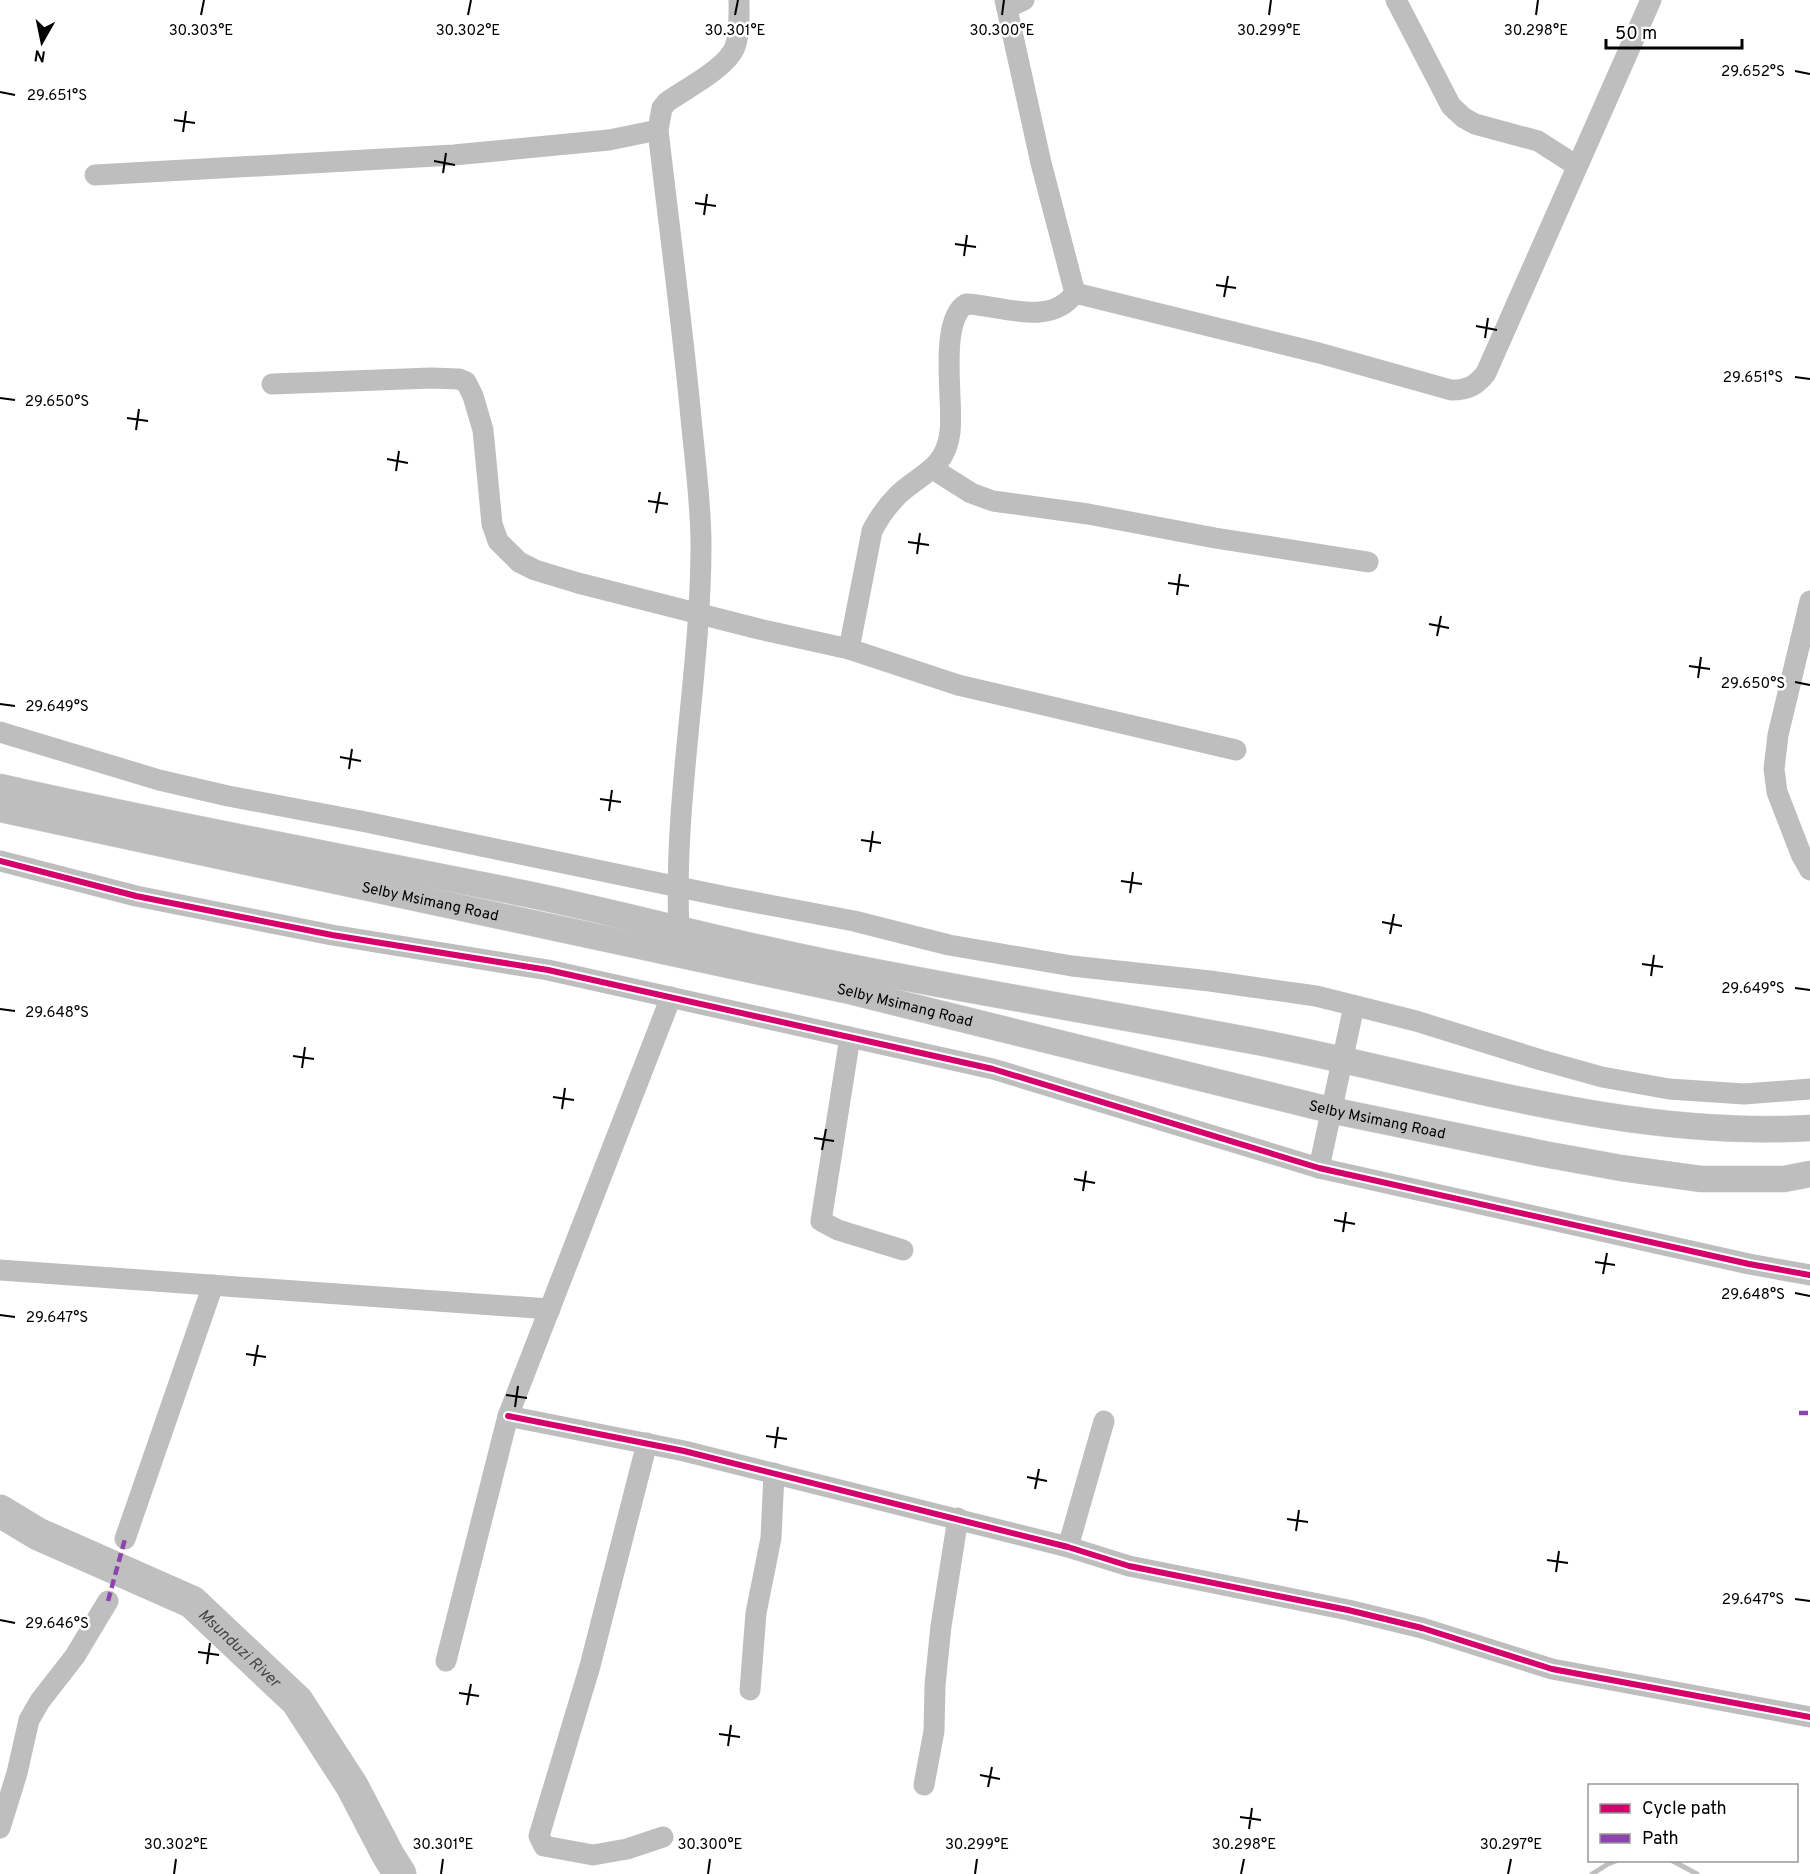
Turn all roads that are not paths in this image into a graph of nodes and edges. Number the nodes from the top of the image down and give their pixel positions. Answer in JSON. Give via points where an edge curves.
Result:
{"nodes":[{"id":1,"x":739,"y":0,"type":"edge"},
{"id":2,"x":1396,"y":0,"type":"edge"},
{"id":3,"x":1651,"y":0,"type":"edge"},
{"id":4,"x":1012,"y":3,"type":"edge"},
{"id":5,"x":658,"y":130,"type":"junction"},
{"id":6,"x":1576,"y":166,"type":"junction"},
{"id":7,"x":94,"y":175,"type":"dead end"},
{"id":8,"x":1075,"y":293,"type":"junction"},
{"id":9,"x":272,"y":384,"type":"dead end"},
{"id":10,"x":933,"y":469,"type":"junction"},
{"id":11,"x":1368,"y":562,"type":"dead end"},
{"id":12,"x":1810,"y":601,"type":"edge"},
{"id":13,"x":699,"y":614,"type":"junction"},
{"id":14,"x":849,"y":649,"type":"junction"},
{"id":15,"x":0,"y":732,"type":"edge"},
{"id":16,"x":1236,"y":750,"type":"dead end"},
{"id":17,"x":0,"y":787,"type":"edge"},
{"id":18,"x":0,"y":808,"type":"edge"},
{"id":19,"x":0,"y":861,"type":"edge"},
{"id":20,"x":1810,"y":870,"type":"edge"},
{"id":21,"x":677,"y":887,"type":"junction"},
{"id":22,"x":680,"y":929,"type":"junction"},
{"id":23,"x":671,"y":998,"type":"junction"},
{"id":24,"x":1354,"y":1006,"type":"junction"},
{"id":25,"x":850,"y":1037,"type":"junction"},
{"id":26,"x":1342,"y":1059,"type":"junction"},
{"id":27,"x":1810,"y":1089,"type":"edge"},
{"id":28,"x":1330,"y":1110,"type":"junction"},
{"id":29,"x":1810,"y":1128,"type":"edge"},
{"id":30,"x":1319,"y":1168,"type":"junction"},
{"id":31,"x":1810,"y":1174,"type":"edge"},
{"id":32,"x":903,"y":1250,"type":"dead end"},
{"id":33,"x":0,"y":1270,"type":"edge"},
{"id":34,"x":1810,"y":1275,"type":"edge"},
{"id":35,"x":213,"y":1286,"type":"junction"},
{"id":36,"x":550,"y":1310,"type":"junction"},
{"id":37,"x":508,"y":1416,"type":"junction"},
{"id":38,"x":1104,"y":1421,"type":"dead end"},
{"id":39,"x":647,"y":1443,"type":"junction"},
{"id":40,"x":774,"y":1473,"type":"junction"},
{"id":41,"x":957,"y":1518,"type":"junction"},
{"id":42,"x":125,"y":1539,"type":"dead end"},
{"id":43,"x":1068,"y":1546,"type":"junction"},
{"id":44,"x":108,"y":1601,"type":"dead end"},
{"id":45,"x":446,"y":1661,"type":"dead end"},
{"id":46,"x":750,"y":1690,"type":"dead end"},
{"id":47,"x":1810,"y":1717,"type":"edge"},
{"id":48,"x":924,"y":1785,"type":"dead end"},
{"id":49,"x":0,"y":1828,"type":"edge"},
{"id":50,"x":663,"y":1838,"type":"dead end"}],
"edges":[{"from":1,"to":5,"type":"street","via":[[735,48],[715,69],[667,102]]},
{"from":2,"to":6,"type":"street","via":[[1451,106],[1464,118],[1538,141]]},
{"from":3,"to":6,"type":"street"},
{"from":4,"to":8,"type":"street","via":[[1041,163]]},
{"from":5,"to":7,"type":"street","via":[[609,140],[454,155]]},
{"from":5,"to":13,"type":"street","via":[[699,501]]},
{"from":6,"to":8,"type":"street","via":[[1486,373],[1464,390],[1451,390]]},
{"from":8,"to":10,"type":"street","via":[[1061,307],[1043,312],[976,304],[962,306],[951,335],[950,433],[944,453]]},
{"from":9,"to":13,"type":"street","via":[[431,378],[466,382],[483,430],[492,524],[498,541],[511,555],[535,570]]},
{"from":10,"to":11,"type":"street","via":[[971,493],[993,501]]},
{"from":10,"to":14,"type":"street","via":[[900,494],[872,531]]},
{"from":12,"to":20,"type":"street","via":[[1778,735],[1774,769],[1777,792]]},
{"from":13,"to":14,"type":"street"},
{"from":13,"to":21,"type":"street"},
{"from":14,"to":16,"type":"street","via":[[958,685]]},
{"from":15,"to":21,"type":"street","via":[[159,780],[228,796]]},
{"from":17,"to":22,"type":"main road","name":"Selby Msimang Road"},
{"from":18,"to":28,"type":"main road","name":"Selby Msimang Road","via":[[845,990]]},
{"from":19,"to":23,"type":"street","via":[[148,899],[332,935],[548,970]]},
{"from":21,"to":22,"type":"street"},
{"from":21,"to":24,"type":"street","via":[[854,921],[961,947],[1072,966],[1316,996]]},
{"from":22,"to":26,"type":"main road","name":"Selby Msimang Road","via":[[822,962]]},
{"from":23,"to":25,"type":"street"},
{"from":23,"to":36,"type":"street"},
{"from":24,"to":26,"type":"street"},
{"from":24,"to":27,"type":"street","via":[[1602,1077],[1670,1089],[1744,1094]]},
{"from":25,"to":30,"type":"street","via":[[993,1069]]},
{"from":25,"to":32,"type":"street","via":[[821,1221]]},
{"from":26,"to":28,"type":"street"},
{"from":26,"to":29,"type":"main road","name":"Selby Msimang Road","via":[[1632,1119],[1768,1131]]},
{"from":28,"to":30,"type":"street"},
{"from":28,"to":31,"type":"main road","name":"Selby Msimang Road","via":[[1621,1168],[1701,1179],[1785,1179]]},
{"from":30,"to":34,"type":"street"},
{"from":33,"to":35,"type":"street"},
{"from":35,"to":36,"type":"street"},
{"from":35,"to":42,"type":"street"},
{"from":36,"to":37,"type":"street"},
{"from":37,"to":39,"type":"street"},
{"from":37,"to":45,"type":"street"},
{"from":38,"to":43,"type":"street"},
{"from":39,"to":40,"type":"street"},
{"from":39,"to":50,"type":"street","via":[[590,1666],[539,1836],[544,1846],[593,1855]]},
{"from":40,"to":41,"type":"street"},
{"from":40,"to":46,"type":"street","via":[[771,1538],[756,1613]]},
{"from":41,"to":43,"type":"street"},
{"from":41,"to":48,"type":"street","via":[[941,1626],[934,1731]]},
{"from":43,"to":47,"type":"street","via":[[1129,1566],[1422,1628],[1552,1669]]},
{"from":44,"to":49,"type":"street","via":[[29,1720]]}]}
